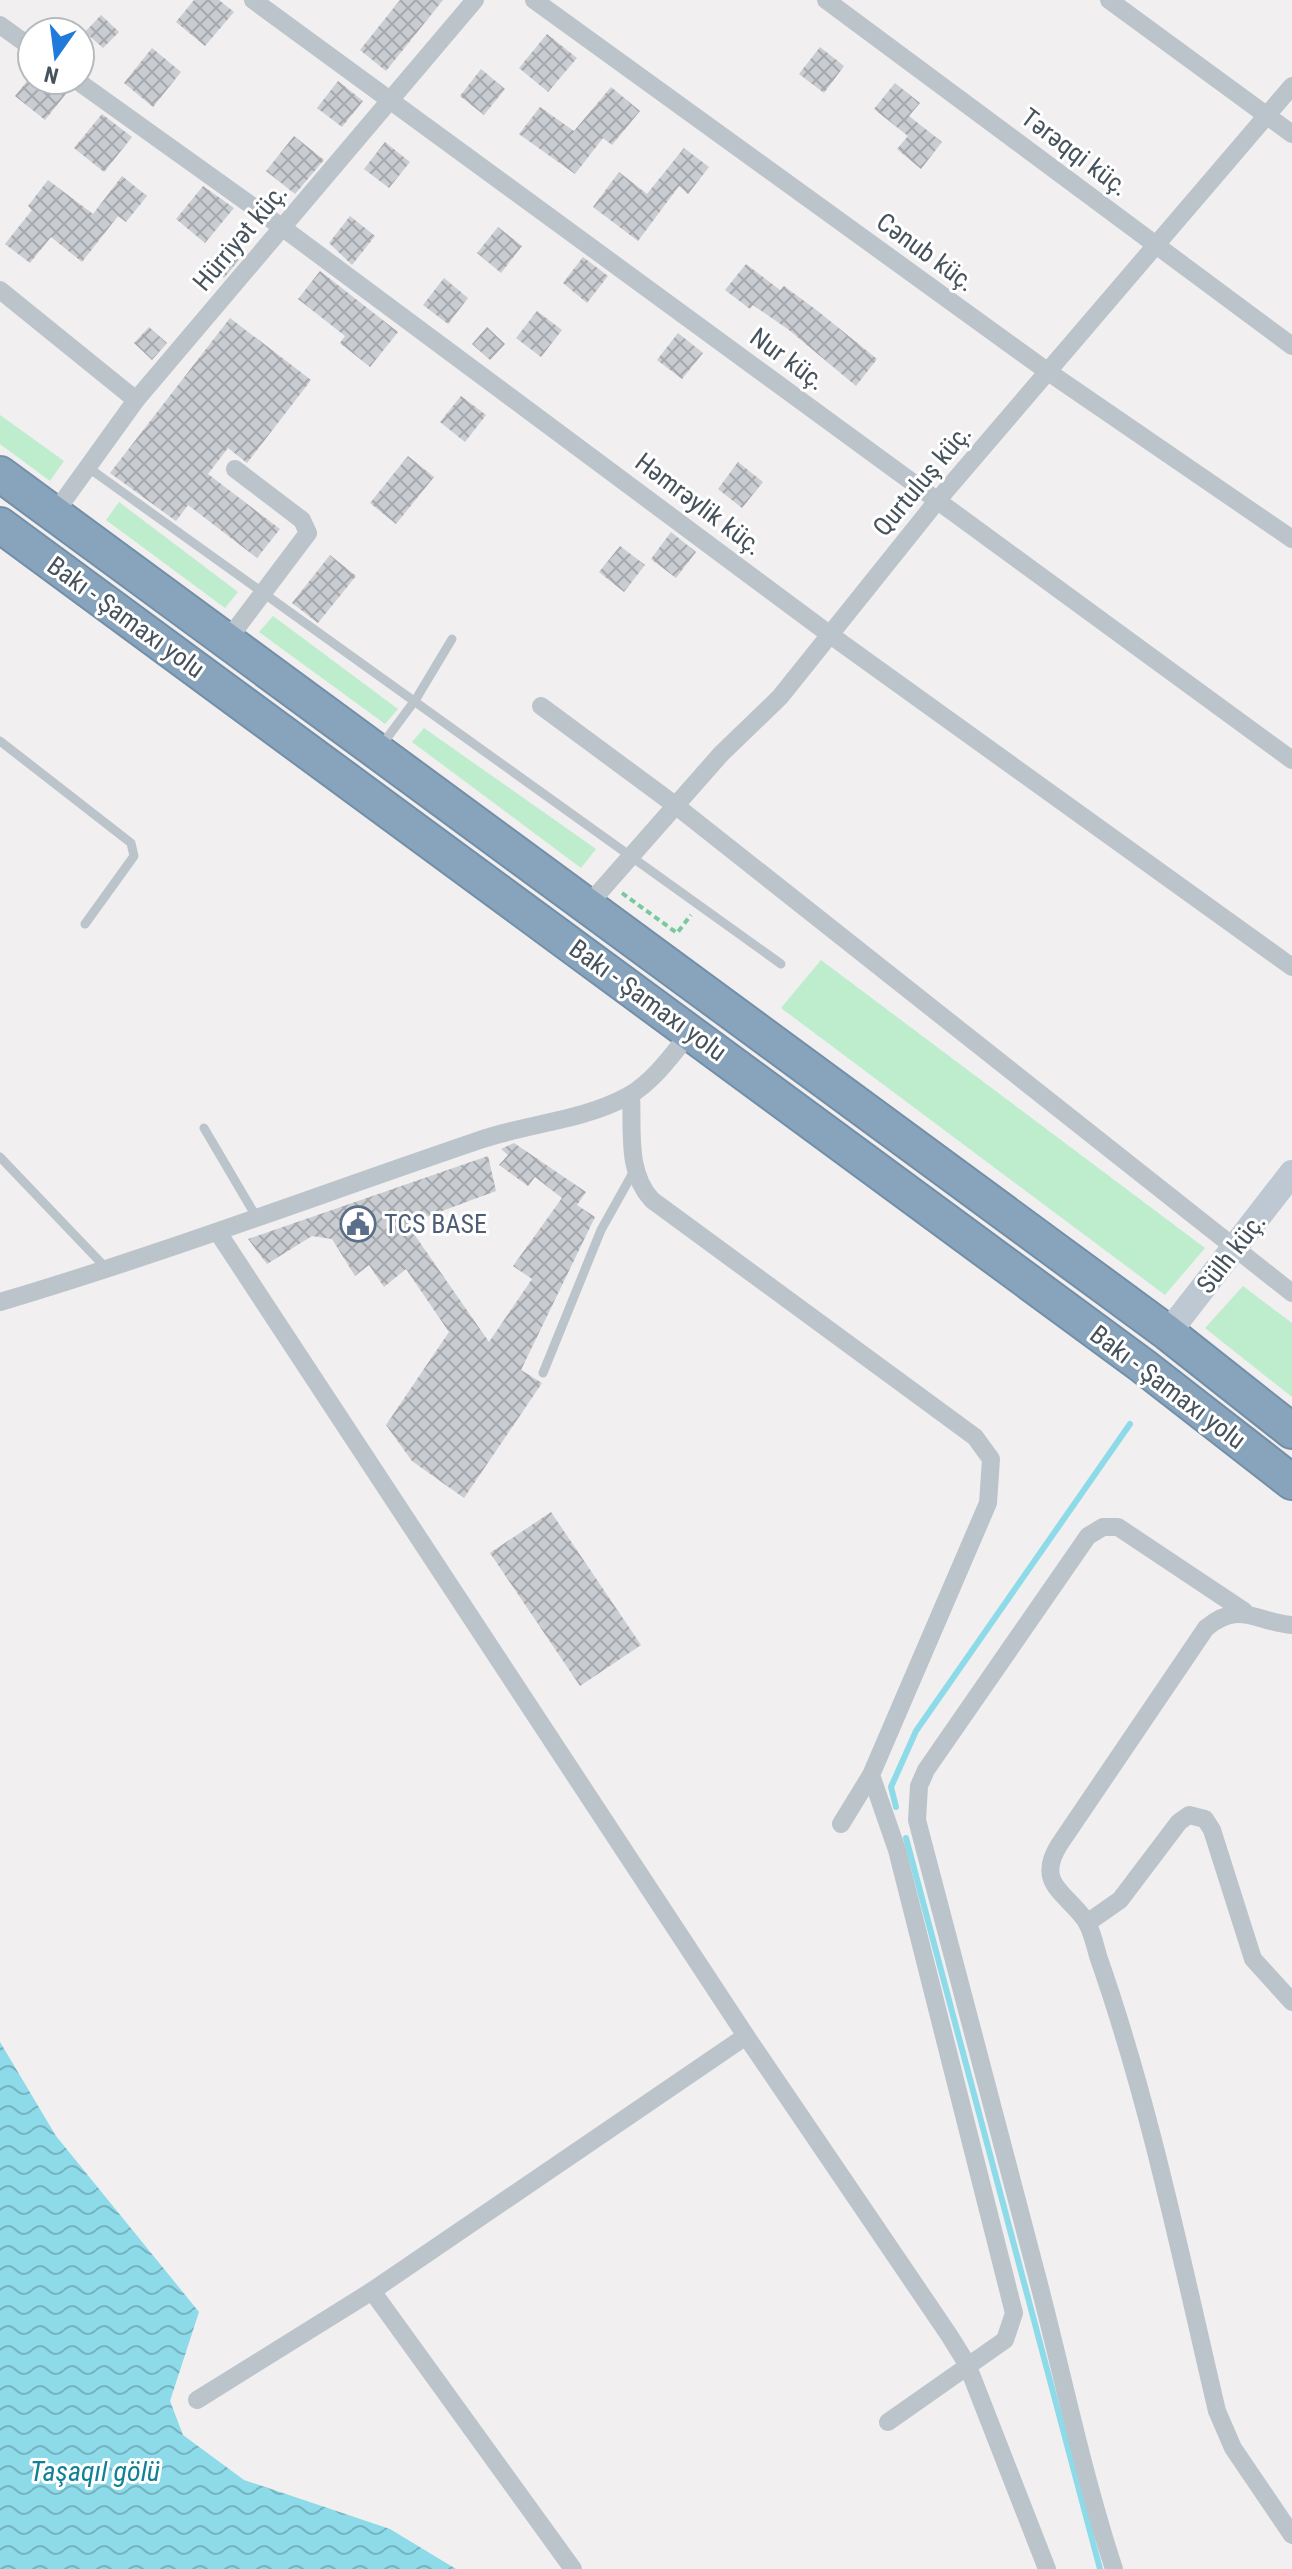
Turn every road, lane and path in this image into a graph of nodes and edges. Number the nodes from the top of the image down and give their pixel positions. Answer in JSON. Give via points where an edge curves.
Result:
{"nodes":[{"id":1,"x":253,"y":0,"type":"edge"},
{"id":2,"x":475,"y":0,"type":"edge"},
{"id":3,"x":534,"y":0,"type":"edge"},
{"id":4,"x":826,"y":0,"type":"edge"},
{"id":5,"x":1109,"y":0,"type":"edge"},
{"id":6,"x":1292,"y":86,"type":"edge"},
{"id":7,"x":96,"y":94,"type":"edge"},
{"id":8,"x":388,"y":100,"type":"junction"},
{"id":9,"x":1267,"y":116,"type":"junction"},
{"id":10,"x":1292,"y":134,"type":"edge"},
{"id":11,"x":283,"y":228,"type":"junction"},
{"id":12,"x":1157,"y":245,"type":"junction"},
{"id":13,"x":0,"y":290,"type":"edge"},
{"id":14,"x":1292,"y":346,"type":"edge"},
{"id":15,"x":1047,"y":371,"type":"junction"},
{"id":16,"x":136,"y":400,"type":"junction"},
{"id":17,"x":86,"y":466,"type":"junction"},
{"id":18,"x":235,"y":469,"type":"dead end"},
{"id":19,"x":0,"y":474,"type":"edge"},
{"id":20,"x":937,"y":501,"type":"junction"},
{"id":21,"x":54,"y":514,"type":"junction"},
{"id":22,"x":0,"y":525,"type":"edge"},
{"id":23,"x":1292,"y":539,"type":"edge"},
{"id":24,"x":263,"y":594,"type":"junction"},
{"id":25,"x":829,"y":634,"type":"junction"},
{"id":26,"x":452,"y":639,"type":"dead end"},
{"id":27,"x":226,"y":642,"type":"junction"},
{"id":28,"x":416,"y":699,"type":"junction"},
{"id":29,"x":541,"y":706,"type":"dead end"},
{"id":30,"x":0,"y":741,"type":"edge"},
{"id":31,"x":377,"y":751,"type":"junction"},
{"id":32,"x":1292,"y":760,"type":"edge"},
{"id":33,"x":675,"y":805,"type":"junction"},
{"id":34,"x":629,"y":855,"type":"junction"},
{"id":35,"x":598,"y":893,"type":"junction"},
{"id":36,"x":699,"y":905,"type":"junction"},
{"id":37,"x":85,"y":924,"type":"dead end"},
{"id":38,"x":781,"y":964,"type":"dead end"},
{"id":39,"x":1292,"y":967,"type":"edge"},
{"id":40,"x":691,"y":1031,"type":"junction"},
{"id":41,"x":631,"y":1095,"type":"junction"},
{"id":42,"x":204,"y":1128,"type":"dead end"},
{"id":43,"x":0,"y":1157,"type":"edge"},
{"id":44,"x":634,"y":1171,"type":"junction"},
{"id":45,"x":1292,"y":1173,"type":"edge"},
{"id":46,"x":257,"y":1218,"type":"junction"},
{"id":47,"x":219,"y":1234,"type":"junction"},
{"id":48,"x":1235,"y":1249,"type":"junction"},
{"id":49,"x":108,"y":1270,"type":"junction"},
{"id":50,"x":1292,"y":1293,"type":"edge"},
{"id":51,"x":0,"y":1302,"type":"edge"},
{"id":52,"x":1168,"y":1333,"type":"junction"},
{"id":53,"x":543,"y":1373,"type":"dead end"},
{"id":54,"x":1292,"y":1431,"type":"edge"},
{"id":55,"x":1292,"y":1482,"type":"edge"},
{"id":56,"x":1244,"y":1611,"type":"junction"},
{"id":57,"x":1292,"y":1625,"type":"edge"},
{"id":58,"x":871,"y":1775,"type":"junction"},
{"id":59,"x":917,"y":1820,"type":"junction"},
{"id":60,"x":841,"y":1824,"type":"dead end"},
{"id":61,"x":891,"y":1828,"type":"junction"},
{"id":62,"x":1087,"y":1923,"type":"junction"},
{"id":63,"x":1292,"y":2002,"type":"edge"},
{"id":64,"x":746,"y":2036,"type":"junction"},
{"id":65,"x":372,"y":2291,"type":"junction"},
{"id":66,"x":967,"y":2364,"type":"junction"},
{"id":67,"x":197,"y":2400,"type":"dead end"},
{"id":68,"x":888,"y":2422,"type":"dead end"},
{"id":69,"x":1292,"y":2535,"type":"edge"},
{"id":70,"x":573,"y":2569,"type":"edge"},
{"id":71,"x":1047,"y":2569,"type":"edge"},
{"id":72,"x":1114,"y":2569,"type":"edge"}],
"edges":[{"from":1,"to":8,"type":"street","name":"Nur küç."},
{"from":2,"to":8,"type":"street","name":"Hürriyət küç."},
{"from":3,"to":15,"type":"street","name":"Cənub küç."},
{"from":4,"to":12,"type":"street","name":"Tərəqqi küç."},
{"from":5,"to":9,"type":"street"},
{"from":6,"to":9,"type":"street","name":"Qurtuluş küç."},
{"from":7,"to":11,"type":"street","name":"Həmrəylik küç."},
{"from":8,"to":11,"type":"street","name":"Hürriyət küç."},
{"from":8,"to":20,"type":"street","name":"Nur küç."},
{"from":9,"to":10,"type":"street"},
{"from":9,"to":12,"type":"street","name":"Qurtuluş küç."},
{"from":11,"to":16,"type":"street","name":"Hürriyət küç."},
{"from":11,"to":25,"type":"street","name":"Həmrəylik küç."},
{"from":12,"to":14,"type":"street","name":"Tərəqqi küç."},
{"from":12,"to":15,"type":"street","name":"Qurtuluş küç."},
{"from":13,"to":16,"type":"street"},
{"from":15,"to":20,"type":"street","name":"Qurtuluş küç."},
{"from":15,"to":23,"type":"street","name":"Cənub küç."},
{"from":16,"to":17,"type":"street","name":"Hürriyət küç."},
{"from":17,"to":21,"type":"street","name":"Hürriyət küç."},
{"from":17,"to":24,"type":"lane"},
{"from":18,"to":24,"type":"street","via":[[302,520],[308,533]]},
{"from":19,"to":21,"type":"highway","name":"Bakı - Şamaxı yolu"},
{"from":20,"to":25,"type":"street","name":"Qurtuluş küç."},
{"from":20,"to":32,"type":"street","name":"Nur küç."},
{"from":21,"to":27,"type":"highway","name":"Bakı - Şamaxı yolu"},
{"from":22,"to":40,"type":"highway","name":"Bakı - Şamaxı yolu"},
{"from":24,"to":27,"type":"street"},
{"from":24,"to":28,"type":"lane"},
{"from":25,"to":33,"type":"street","name":"Qurtuluş küç.","via":[[780,697]]},
{"from":25,"to":39,"type":"street","name":"Həmrəylik küç."},
{"from":26,"to":28,"type":"lane"},
{"from":27,"to":31,"type":"highway","name":"Bakı - Şamaxı yolu"},
{"from":28,"to":31,"type":"lane"},
{"from":28,"to":34,"type":"lane"},
{"from":29,"to":33,"type":"street"},
{"from":30,"to":37,"type":"lane","via":[[131,843],[134,856]]},
{"from":31,"to":35,"type":"highway","name":"Bakı - Şamaxı yolu"},
{"from":33,"to":34,"type":"street","name":"Qurtuluş küç."},
{"from":33,"to":48,"type":"street"},
{"from":34,"to":35,"type":"street","name":"Qurtuluş küç."},
{"from":34,"to":36,"type":"lane"},
{"from":35,"to":36,"type":"path","via":[[677,933]]},
{"from":35,"to":52,"type":"highway","name":"Bakı - Şamaxı yolu"},
{"from":36,"to":38,"type":"lane"},
{"from":40,"to":41,"type":"street"},
{"from":40,"to":55,"type":"highway","name":"Bakı - Şamaxı yolu"},
{"from":41,"to":44,"type":"street"},
{"from":41,"to":46,"type":"street","via":[[596,1111],[482,1139]]},
{"from":42,"to":46,"type":"lane"},
{"from":43,"to":49,"type":"lane"},
{"from":44,"to":53,"type":"lane","via":[[601,1230]]},
{"from":44,"to":58,"type":"street","via":[[652,1200],[975,1437],[991,1459],[988,1503]]},
{"from":45,"to":48,"type":"street","name":"Sülh küç."},
{"from":46,"to":47,"type":"street"},
{"from":47,"to":49,"type":"street"},
{"from":47,"to":64,"type":"street"},
{"from":48,"to":50,"type":"street"},
{"from":48,"to":52,"type":"street","name":"Sülh küç."},
{"from":49,"to":51,"type":"street"},
{"from":52,"to":54,"type":"highway","name":"Bakı - Şamaxı yolu"},
{"from":56,"to":57,"type":"street"},
{"from":56,"to":59,"type":"street","via":[[1118,1527],[1103,1527],[1088,1536],[926,1770]]},
{"from":56,"to":62,"type":"street","via":[[1218,1618],[1206,1628],[1049,1862],[1056,1887]]},
{"from":58,"to":60,"type":"street"},
{"from":58,"to":61,"type":"street"},
{"from":59,"to":61,"type":"street"},
{"from":59,"to":72,"type":"street","via":[[1094,2509]]},
{"from":61,"to":66,"type":"street","via":[[1014,2313],[1005,2340]]},
{"from":62,"to":63,"type":"street","via":[[1128,1891],[1179,1822],[1189,1815],[1205,1819],[1253,1959]]},
{"from":62,"to":69,"type":"street","via":[[1138,2082],[1217,2411],[1233,2448]]},
{"from":64,"to":65,"type":"street"},
{"from":64,"to":66,"type":"street"},
{"from":65,"to":67,"type":"street"},
{"from":65,"to":70,"type":"street"},
{"from":66,"to":68,"type":"street"},
{"from":66,"to":71,"type":"street"}]}
